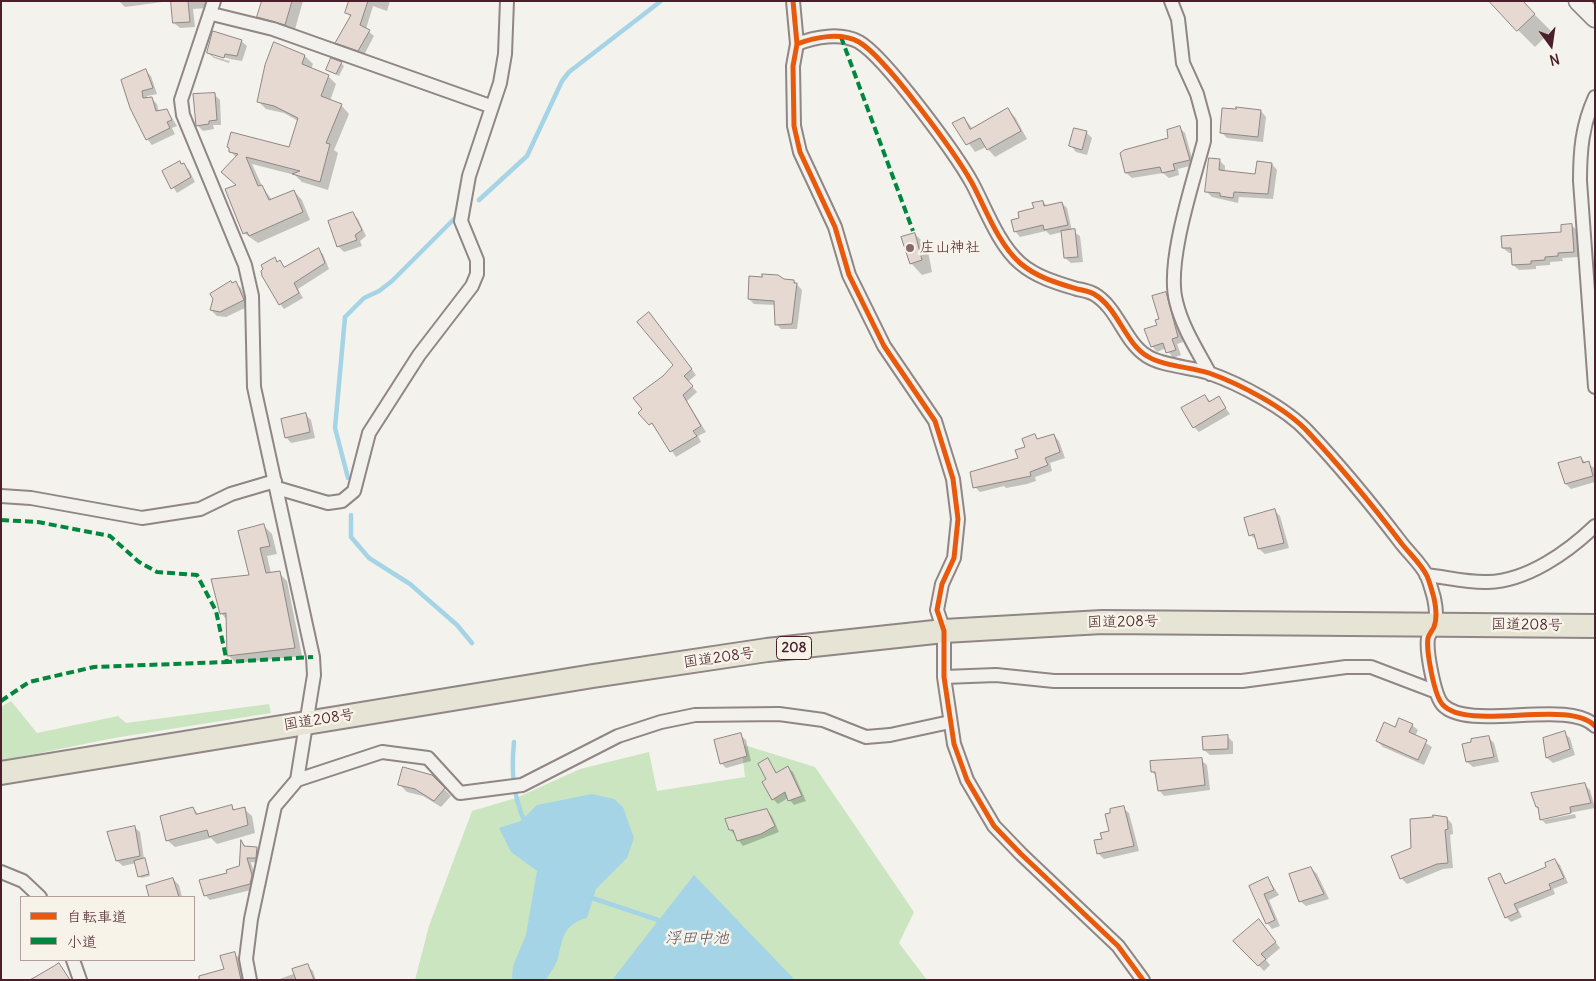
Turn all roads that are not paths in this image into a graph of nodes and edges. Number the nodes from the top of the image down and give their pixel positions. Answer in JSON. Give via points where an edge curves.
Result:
{"nodes":[{"id":1,"x":507,"y":1,"type":"edge"},
{"id":2,"x":793,"y":1,"type":"edge"},
{"id":3,"x":1170,"y":1,"type":"edge"},
{"id":4,"x":1578,"y":1,"type":"edge"},
{"id":5,"x":213,"y":8,"type":"edge"},
{"id":6,"x":1595,"y":18,"type":"edge"},
{"id":7,"x":796,"y":44,"type":"junction"},
{"id":8,"x":1595,"y":97,"type":"edge"},
{"id":9,"x":490,"y":106,"type":"junction"},
{"id":10,"x":1210,"y":374,"type":"junction"},
{"id":11,"x":1595,"y":388,"type":"edge"},
{"id":12,"x":276,"y":485,"type":"junction"},
{"id":13,"x":1,"y":496,"type":"edge"},
{"id":14,"x":1595,"y":526,"type":"edge"},
{"id":15,"x":1426,"y":575,"type":"junction"},
{"id":16,"x":1436,"y":623,"type":"junction"},
{"id":17,"x":1595,"y":626,"type":"edge"},
{"id":18,"x":944,"y":631,"type":"junction"},
{"id":19,"x":944,"y":677,"type":"junction"},
{"id":20,"x":1434,"y":691,"type":"junction"},
{"id":21,"x":305,"y":722,"type":"junction"},
{"id":22,"x":950,"y":722,"type":"junction"},
{"id":23,"x":1595,"y":726,"type":"edge"},
{"id":24,"x":1,"y":773,"type":"edge"},
{"id":25,"x":297,"y":780,"type":"junction"},
{"id":26,"x":1,"y":872,"type":"edge"},
{"id":27,"x":39,"y":896,"type":"edge"},
{"id":28,"x":73,"y":961,"type":"edge"},
{"id":29,"x":80,"y":980,"type":"edge"},
{"id":30,"x":250,"y":980,"type":"edge"},
{"id":31,"x":1144,"y":980,"type":"edge"}],
"edges":[{"from":1,"to":9,"type":"street","via":[[505,54],[500,84]]},
{"from":2,"to":7,"type":"street"},
{"from":3,"to":10,"type":"street","via":[[1178,19],[1183,63],[1204,120],[1204,141],[1172,276],[1185,329]]},
{"from":4,"to":6,"type":"main road"},
{"from":5,"to":9,"type":"street"},
{"from":5,"to":12,"type":"street","via":[[181,100],[183,115],[245,265],[252,296],[254,387]]},
{"from":7,"to":10,"type":"street","via":[[813,38],[841,37],[858,42],[870,51],[944,142],[1018,262],[1044,279],[1094,294],[1148,357]]},
{"from":7,"to":18,"type":"street","via":[[794,126],[800,152],[835,227],[849,274],[884,346],[935,421],[953,479],[958,519],[954,558],[942,584],[936,610]]},
{"from":8,"to":11,"type":"street","via":[[1586,115],[1580,147],[1584,266]]},
{"from":9,"to":12,"type":"street","via":[[469,176],[461,221],[477,260],[477,274],[472,286],[419,355],[369,433],[354,492],[342,501],[328,504]]},
{"from":10,"to":15,"type":"street","via":[[1275,405],[1306,430],[1388,525]]},
{"from":12,"to":13,"type":"street","via":[[231,494],[200,509],[142,518],[31,498]]},
{"from":12,"to":21,"type":"street","via":[[313,657],[314,676]]},
{"from":14,"to":15,"type":"street","via":[[1578,542],[1512,578],[1487,582]]},
{"from":15,"to":16,"type":"street","via":[[1435,601]]},
{"from":16,"to":17,"type":"highway","name":"国道208号","number":"208"},
{"from":16,"to":18,"type":"highway","name":"国道208号","number":"208","via":[[1102,622]]},
{"from":16,"to":20,"type":"street","via":[[1428,638]]},
{"from":18,"to":19,"type":"street"},
{"from":18,"to":21,"type":"highway","name":"国道208号","number":"208","via":[[767,650]]},
{"from":19,"to":20,"type":"street","via":[[996,675],[1054,681],[1242,681],[1346,667],[1371,667]]},
{"from":19,"to":22,"type":"street"},
{"from":20,"to":23,"type":"street","via":[[1444,707],[1463,713],[1578,716]]},
{"from":21,"to":24,"type":"highway","name":"国道208号","number":"208"},
{"from":21,"to":25,"type":"street"},
{"from":22,"to":25,"type":"street","via":[[890,735],[866,736],[823,720],[779,714],[695,715],[618,736],[522,785],[505,789],[460,793],[428,758],[382,752]]},
{"from":22,"to":31,"type":"street","via":[[967,780],[994,826],[1118,946]]},
{"from":25,"to":30,"type":"street","via":[[275,806],[250,919],[246,959]]},
{"from":26,"to":27,"type":"street","via":[[23,881]]},
{"from":28,"to":29,"type":"street"}]}
